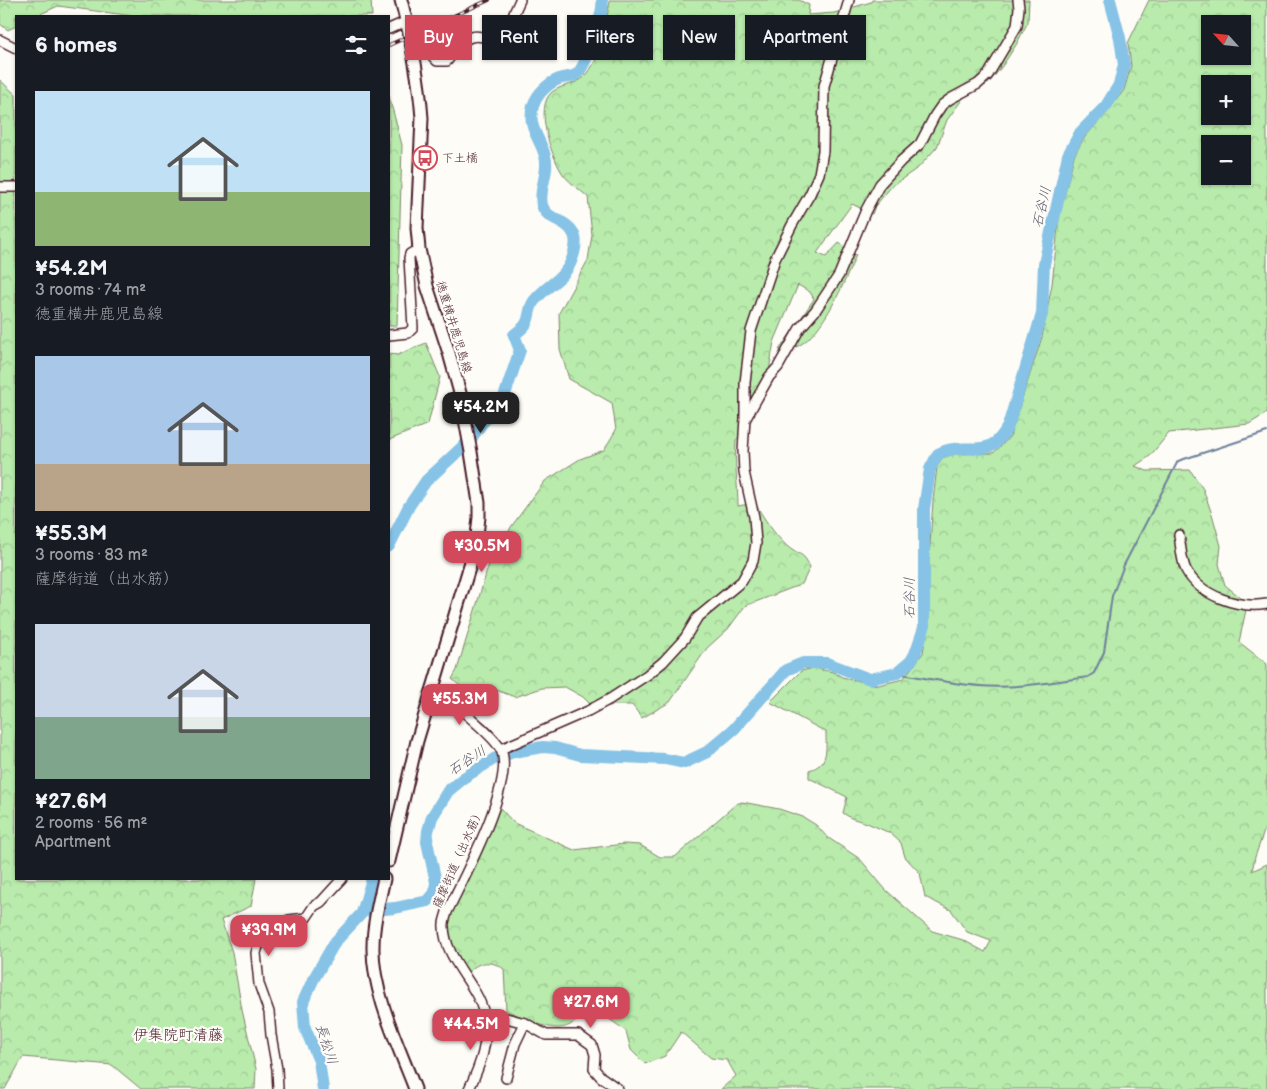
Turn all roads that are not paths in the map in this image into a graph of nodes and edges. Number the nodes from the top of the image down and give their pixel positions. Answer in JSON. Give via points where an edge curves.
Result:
{"nodes":[{"id":1,"x":401,"y":0,"type":"edge"},
{"id":2,"x":520,"y":0,"type":"edge"},
{"id":3,"x":849,"y":0,"type":"edge"},
{"id":4,"x":1018,"y":0,"type":"edge"},
{"id":5,"x":405,"y":15,"type":"edge"},
{"id":6,"x":405,"y":23,"type":"edge"},
{"id":7,"x":390,"y":29,"type":"edge"},
{"id":8,"x":472,"y":37,"type":"edge"},
{"id":9,"x":0,"y":40,"type":"edge"},
{"id":10,"x":15,"y":48,"type":"edge"},
{"id":11,"x":414,"y":60,"type":"edge"},
{"id":12,"x":0,"y":187,"type":"edge"},
{"id":13,"x":15,"y":187,"type":"edge"},
{"id":14,"x":419,"y":250,"type":"junction"},
{"id":15,"x":390,"y":335,"type":"edge"},
{"id":16,"x":746,"y":418,"type":"junction"},
{"id":17,"x":1180,"y":535,"type":"dead end"},
{"id":18,"x":1267,"y":604,"type":"edge"},
{"id":19,"x":432,"y":688,"type":"junction"},
{"id":20,"x":501,"y":750,"type":"junction"},
{"id":21,"x":390,"y":855,"type":"edge"},
{"id":22,"x":341,"y":880,"type":"edge"},
{"id":23,"x":384,"y":880,"type":"edge"},
{"id":24,"x":485,"y":1016,"type":"junction"},
{"id":25,"x":525,"y":1023,"type":"junction"},
{"id":26,"x":506,"y":1078,"type":"dead end"},
{"id":27,"x":278,"y":1089,"type":"edge"},
{"id":28,"x":415,"y":1089,"type":"edge"},
{"id":29,"x":470,"y":1089,"type":"edge"},
{"id":30,"x":618,"y":1089,"type":"edge"}],
"edges":[{"from":1,"to":5,"type":"main road","name":"徳重横井鹿児島線"},
{"from":2,"to":8,"type":"street","via":[[503,37],[497,40]]},
{"from":3,"to":16,"type":"street","via":[[824,86],[823,150],[819,174],[775,259],[751,331],[744,382]]},
{"from":4,"to":16,"type":"street","via":[[1017,26],[988,75],[942,105],[920,144],[880,184],[839,275],[800,328]]},
{"from":6,"to":7,"type":"street"},
{"from":9,"to":10,"type":"street"},
{"from":11,"to":14,"type":"main road","name":"徳重横井鹿児島線","via":[[422,118]]},
{"from":12,"to":13,"type":"street"},
{"from":14,"to":15,"type":"street","via":[[409,258],[413,328],[408,334]]},
{"from":14,"to":19,"type":"main road","name":"徳重横井鹿児島線","via":[[460,393],[479,503],[476,545]]},
{"from":16,"to":20,"type":"street","via":[[744,472],[756,543],[753,561],[742,581],[697,618],[685,638],[646,675],[588,711]]},
{"from":17,"to":18,"type":"street","via":[[1186,570],[1215,597],[1231,603]]},
{"from":19,"to":20,"type":"street","name":"薩摩街道（出水筋）","via":[[442,693]]},
{"from":19,"to":21,"type":"main road","name":"徳重横井鹿児島線"},
{"from":20,"to":24,"type":"street","name":"薩摩街道（出水筋）","via":[[504,759],[500,792],[443,925],[450,952],[481,1002]]},
{"from":22,"to":27,"type":"street","via":[[306,918],[289,920],[261,937],[258,944],[259,984],[269,1012]]},
{"from":23,"to":28,"type":"main road","via":[[373,947],[377,983]]},
{"from":24,"to":25,"type":"street"},
{"from":24,"to":29,"type":"street","name":"薩摩街道（出水筋）","via":[[482,1059]]},
{"from":25,"to":26,"type":"street","via":[[515,1044]]},
{"from":25,"to":30,"type":"street","via":[[546,1035],[578,1034],[592,1044],[594,1069]]}]}
